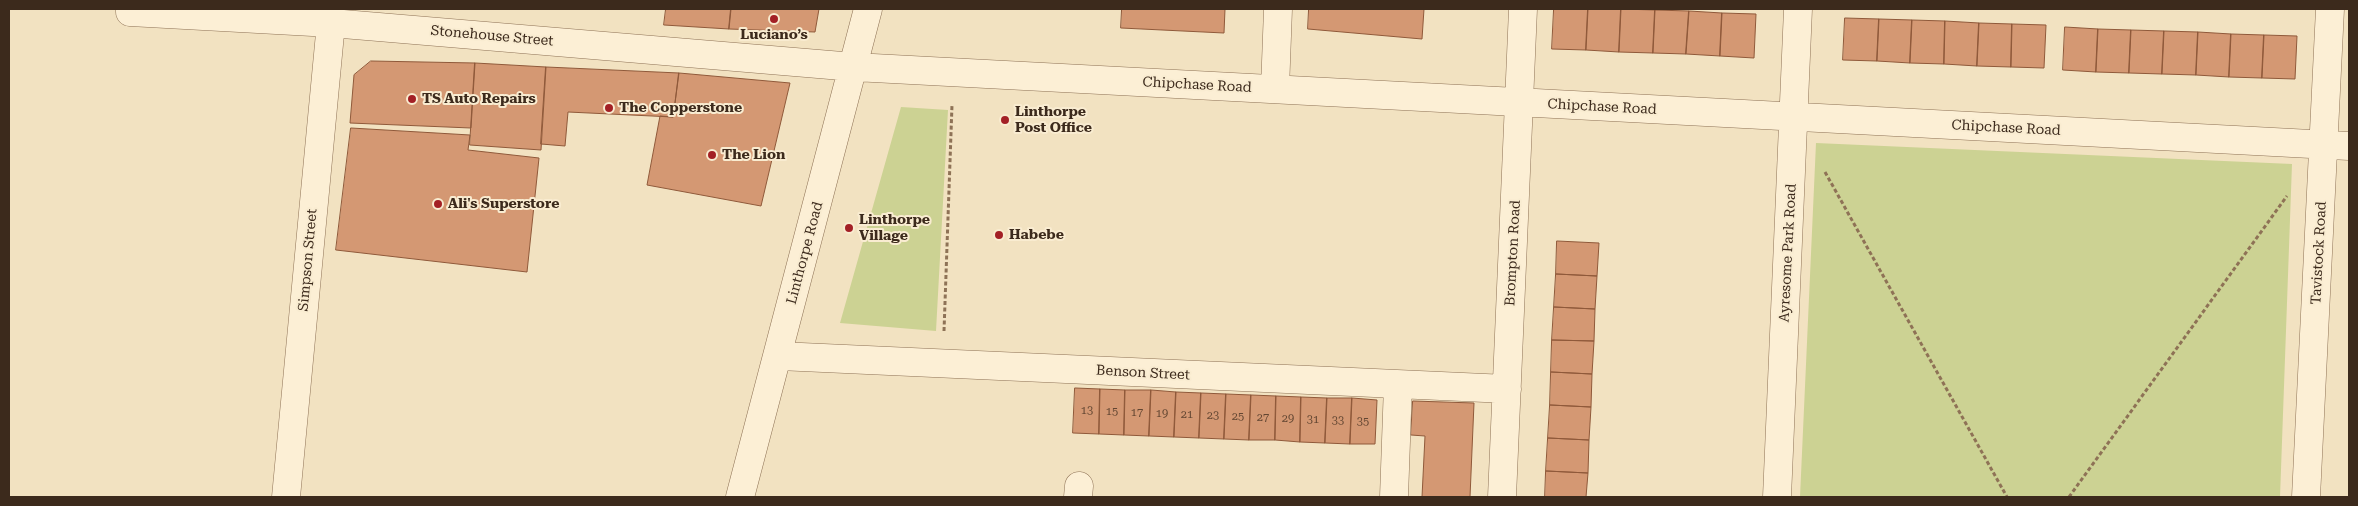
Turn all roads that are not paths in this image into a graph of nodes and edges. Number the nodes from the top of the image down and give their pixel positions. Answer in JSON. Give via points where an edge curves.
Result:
{"nodes":[{"id":1,"x":868,"y":9,"type":"edge"},
{"id":2,"x":1278,"y":9,"type":"edge"},
{"id":3,"x":1523,"y":9,"type":"edge"},
{"id":4,"x":1798,"y":9,"type":"edge"},
{"id":5,"x":2330,"y":9,"type":"edge"},
{"id":6,"x":130,"y":10,"type":"edge"},
{"id":7,"x":331,"y":23,"type":"junction"},
{"id":8,"x":854,"y":67,"type":"junction"},
{"id":9,"x":1275,"y":89,"type":"junction"},
{"id":10,"x":1520,"y":102,"type":"junction"},
{"id":11,"x":1794,"y":117,"type":"junction"},
{"id":12,"x":2337,"y":146,"type":"edge"},
{"id":13,"x":779,"y":356,"type":"junction"},
{"id":14,"x":1398,"y":385,"type":"junction"},
{"id":15,"x":1507,"y":389,"type":"junction"},
{"id":16,"x":286,"y":497,"type":"edge"},
{"id":17,"x":740,"y":497,"type":"edge"},
{"id":18,"x":1394,"y":497,"type":"edge"},
{"id":19,"x":1502,"y":497,"type":"edge"},
{"id":20,"x":1777,"y":497,"type":"edge"},
{"id":21,"x":2306,"y":497,"type":"edge"}],
"edges":[{"from":1,"to":8,"type":"street","name":"Linthorpe Road"},
{"from":2,"to":9,"type":"street"},
{"from":3,"to":10,"type":"street","name":"Brompton Road"},
{"from":4,"to":11,"type":"street","name":"Ayresome Park Road"},
{"from":5,"to":12,"type":"street","name":"Tavistock Road"},
{"from":6,"to":7,"type":"street","name":"Stonehouse Street"},
{"from":7,"to":8,"type":"street","name":"Stonehouse Street"},
{"from":7,"to":16,"type":"street","name":"Simpson Street"},
{"from":8,"to":9,"type":"street","name":"Chipchase Road"},
{"from":8,"to":13,"type":"street","name":"Linthorpe Road"},
{"from":9,"to":10,"type":"street","name":"Chipchase Road"},
{"from":10,"to":11,"type":"street","name":"Chipchase Road"},
{"from":10,"to":15,"type":"street","name":"Brompton Road"},
{"from":11,"to":12,"type":"street","name":"Chipchase Road"},
{"from":11,"to":20,"type":"street","name":"Ayresome Park Road"},
{"from":12,"to":21,"type":"street","name":"Tavistock Road"},
{"from":13,"to":14,"type":"street","name":"Benson Street"},
{"from":13,"to":17,"type":"street","name":"Linthorpe Road"},
{"from":14,"to":15,"type":"street","name":"Benson Street"},
{"from":14,"to":18,"type":"street"},
{"from":15,"to":19,"type":"street","name":"Brompton Road"}]}
